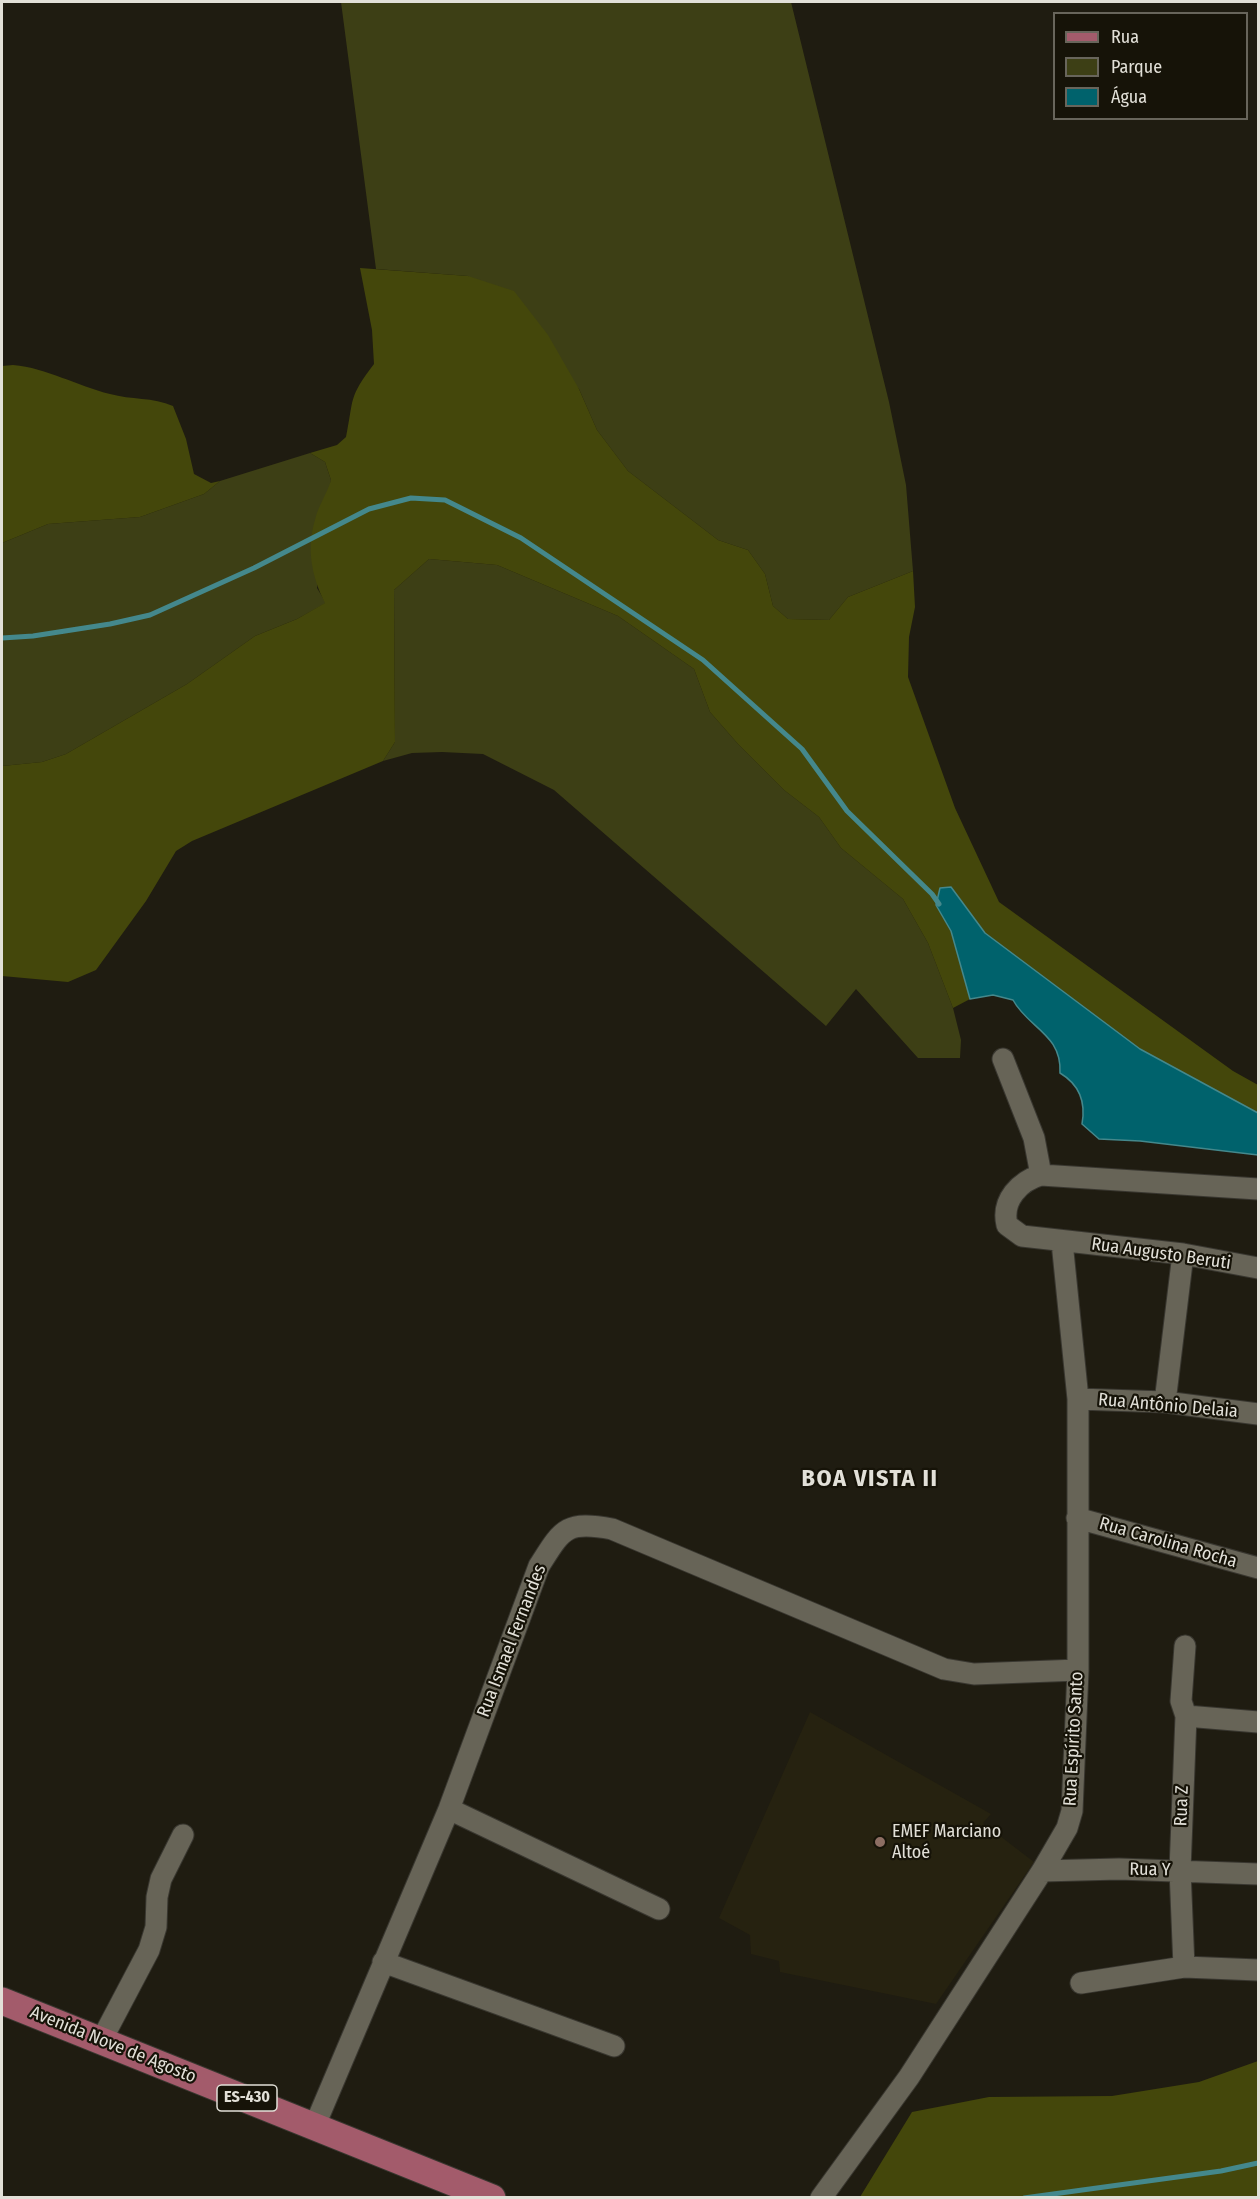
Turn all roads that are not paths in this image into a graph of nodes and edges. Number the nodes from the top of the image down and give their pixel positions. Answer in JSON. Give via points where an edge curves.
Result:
{"nodes":[{"id":1,"x":1003,"y":1059,"type":"dead end"},
{"id":2,"x":1041,"y":1174,"type":"junction"},
{"id":3,"x":1258,"y":1188,"type":"edge"},
{"id":4,"x":1062,"y":1242,"type":"junction"},
{"id":5,"x":1183,"y":1254,"type":"junction"},
{"id":6,"x":1258,"y":1268,"type":"edge"},
{"id":7,"x":1078,"y":1399,"type":"junction"},
{"id":8,"x":1165,"y":1402,"type":"junction"},
{"id":9,"x":1258,"y":1414,"type":"edge"},
{"id":10,"x":1077,"y":1518,"type":"junction"},
{"id":11,"x":1258,"y":1568,"type":"edge"},
{"id":12,"x":1185,"y":1646,"type":"dead end"},
{"id":13,"x":1078,"y":1670,"type":"junction"},
{"id":14,"x":1186,"y":1716,"type":"junction"},
{"id":15,"x":1258,"y":1722,"type":"edge"},
{"id":16,"x":448,"y":1809,"type":"junction"},
{"id":17,"x":183,"y":1835,"type":"dead end"},
{"id":18,"x":1180,"y":1870,"type":"junction"},
{"id":19,"x":1042,"y":1871,"type":"junction"},
{"id":20,"x":1258,"y":1874,"type":"edge"},
{"id":21,"x":659,"y":1909,"type":"dead end"},
{"id":22,"x":383,"y":1962,"type":"junction"},
{"id":23,"x":1184,"y":1967,"type":"junction"},
{"id":24,"x":1258,"y":1970,"type":"edge"},
{"id":25,"x":1081,"y":1983,"type":"dead end"},
{"id":26,"x":4,"y":2007,"type":"edge"},
{"id":27,"x":101,"y":2041,"type":"junction"},
{"id":28,"x":614,"y":2046,"type":"dead end"},
{"id":29,"x":315,"y":2125,"type":"junction"},
{"id":30,"x":492,"y":2198,"type":"edge"},
{"id":31,"x":821,"y":2198,"type":"edge"}],
"edges":[{"from":1,"to":2,"type":"street","via":[[1034,1138]]},
{"from":2,"to":3,"type":"street"},
{"from":2,"to":4,"type":"street","name":"Rua Augusto Beruti","via":[[1024,1182],[1010,1199],[1007,1225],[1022,1236]]},
{"from":4,"to":5,"type":"street","name":"Rua Augusto Beruti"},
{"from":4,"to":7,"type":"street","name":"Rua Espírito Santo"},
{"from":5,"to":6,"type":"street","name":"Rua Augusto Beruti"},
{"from":5,"to":8,"type":"street"},
{"from":7,"to":8,"type":"street","name":"Rua Antônio Delaia"},
{"from":7,"to":10,"type":"street","name":"Rua Espírito Santo"},
{"from":8,"to":9,"type":"street","name":"Rua Antônio Delaia"},
{"from":10,"to":11,"type":"street","name":"Rua Carolina Rocha"},
{"from":10,"to":13,"type":"street","name":"Rua Espírito Santo"},
{"from":12,"to":14,"type":"street","name":"Rua Z","via":[[1181,1701]]},
{"from":13,"to":16,"type":"street","name":"Rua Ismael Fernandes","via":[[974,1674],[944,1669],[612,1529],[573,1527],[560,1533],[539,1566]]},
{"from":13,"to":19,"type":"street","name":"Rua Espírito Santo","via":[[1072,1811],[1067,1828]]},
{"from":14,"to":15,"type":"street"},
{"from":14,"to":18,"type":"street","name":"Rua Z"},
{"from":16,"to":21,"type":"street"},
{"from":16,"to":22,"type":"street","name":"Rua Ismael Fernandes"},
{"from":17,"to":27,"type":"street","via":[[161,1879],[156,1927],[149,1950]]},
{"from":18,"to":19,"type":"street","name":"Rua Y"},
{"from":18,"to":20,"type":"street","name":"Rua Y"},
{"from":18,"to":23,"type":"street","name":"Rua Z"},
{"from":19,"to":31,"type":"street","name":"Rua Espírito Santo","via":[[909,2077]]},
{"from":22,"to":28,"type":"street"},
{"from":22,"to":29,"type":"street","name":"Rua Ismael Fernandes"},
{"from":23,"to":24,"type":"street"},
{"from":23,"to":25,"type":"street"},
{"from":26,"to":27,"type":"main road","name":"Avenida Nove de Agosto","number":"ES-430"},
{"from":27,"to":29,"type":"main road","name":"Avenida Nove de Agosto","number":"ES-430"},
{"from":29,"to":30,"type":"main road","name":"Avenida Nove de Agosto","number":"ES-430"}]}
